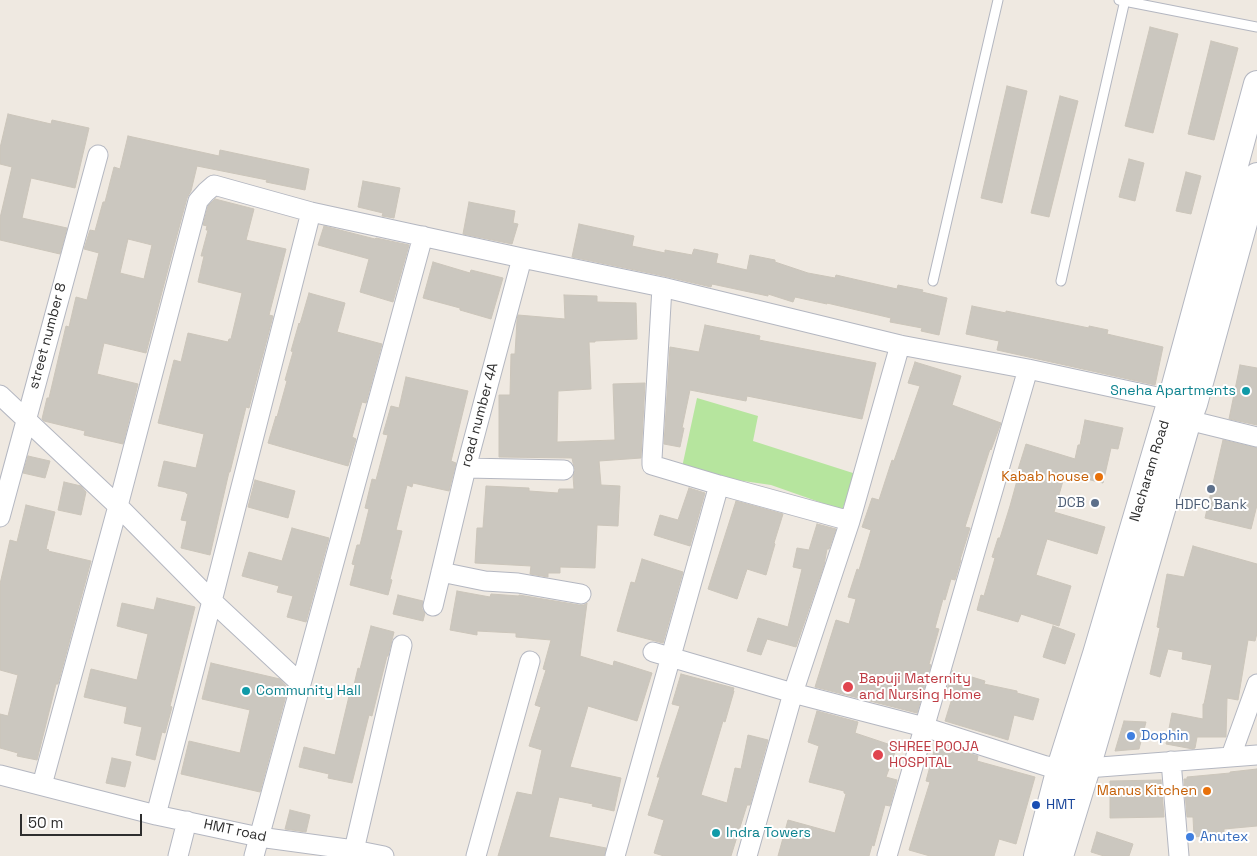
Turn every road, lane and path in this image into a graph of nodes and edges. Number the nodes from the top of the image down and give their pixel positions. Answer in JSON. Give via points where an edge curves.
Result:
{"nodes":[{"id":1,"x":998,"y":0,"type":"edge"},
{"id":2,"x":1123,"y":0,"type":"edge"},
{"id":3,"x":1257,"y":27,"type":"edge"},
{"id":4,"x":1257,"y":84,"type":"edge"},
{"id":5,"x":98,"y":155,"type":"dead end"},
{"id":6,"x":1257,"y":176,"type":"edge"},
{"id":7,"x":311,"y":212,"type":"junction"},
{"id":8,"x":422,"y":236,"type":"junction"},
{"id":9,"x":522,"y":258,"type":"junction"},
{"id":10,"x":933,"y":281,"type":"dead end"},
{"id":11,"x":1061,"y":281,"type":"dead end"},
{"id":12,"x":662,"y":287,"type":"junction"},
{"id":13,"x":900,"y":345,"type":"junction"},
{"id":14,"x":1028,"y":370,"type":"junction"},
{"id":15,"x":0,"y":395,"type":"edge"},
{"id":16,"x":1171,"y":400,"type":"junction"},
{"id":17,"x":26,"y":420,"type":"junction"},
{"id":18,"x":1188,"y":420,"type":"junction"},
{"id":19,"x":1257,"y":436,"type":"edge"},
{"id":20,"x":466,"y":468,"type":"junction"},
{"id":21,"x":564,"y":470,"type":"dead end"},
{"id":22,"x":719,"y":485,"type":"junction"},
{"id":23,"x":118,"y":506,"type":"junction"},
{"id":24,"x":0,"y":517,"type":"edge"},
{"id":25,"x":850,"y":521,"type":"junction"},
{"id":26,"x":441,"y":572,"type":"junction"},
{"id":27,"x":581,"y":594,"type":"dead end"},
{"id":28,"x":212,"y":601,"type":"junction"},
{"id":29,"x":433,"y":606,"type":"dead end"},
{"id":30,"x":402,"y":645,"type":"dead end"},
{"id":31,"x":652,"y":652,"type":"dead end"},
{"id":32,"x":671,"y":657,"type":"junction"},
{"id":33,"x":530,"y":662,"type":"dead end"},
{"id":34,"x":300,"y":684,"type":"junction"},
{"id":35,"x":1257,"y":684,"type":"edge"},
{"id":36,"x":793,"y":693,"type":"junction"},
{"id":37,"x":924,"y":727,"type":"junction"},
{"id":38,"x":1257,"y":755,"type":"edge"},
{"id":39,"x":1231,"y":756,"type":"junction"},
{"id":40,"x":1171,"y":761,"type":"junction"},
{"id":41,"x":1060,"y":768,"type":"junction"},
{"id":42,"x":1087,"y":768,"type":"junction"},
{"id":43,"x":0,"y":775,"type":"edge"},
{"id":44,"x":42,"y":785,"type":"junction"},
{"id":45,"x":156,"y":814,"type":"junction"},
{"id":46,"x":187,"y":821,"type":"junction"},
{"id":47,"x":259,"y":837,"type":"junction"},
{"id":48,"x":368,"y":854,"type":"edge"},
{"id":49,"x":178,"y":856,"type":"edge"},
{"id":50,"x":254,"y":856,"type":"edge"},
{"id":51,"x":476,"y":856,"type":"edge"},
{"id":52,"x":615,"y":856,"type":"edge"},
{"id":53,"x":747,"y":856,"type":"edge"},
{"id":54,"x":887,"y":856,"type":"edge"},
{"id":55,"x":1056,"y":856,"type":"edge"},
{"id":56,"x":1179,"y":856,"type":"edge"}],
"edges":[{"from":1,"to":10,"type":"lane"},
{"from":2,"to":3,"type":"lane"},
{"from":2,"to":11,"type":"lane"},
{"from":4,"to":16,"type":"main road","name":"Nacharam Road"},
{"from":5,"to":17,"type":"street","name":"street number 8"},
{"from":6,"to":18,"type":"main road","name":"Nacharam Road"},
{"from":7,"to":8,"type":"street"},
{"from":7,"to":23,"type":"street","via":[[214,185],[198,201]]},
{"from":7,"to":28,"type":"street"},
{"from":8,"to":9,"type":"street"},
{"from":8,"to":34,"type":"street"},
{"from":9,"to":12,"type":"street"},
{"from":9,"to":20,"type":"street","name":"road number 4A"},
{"from":12,"to":13,"type":"street"},
{"from":12,"to":22,"type":"street","via":[[652,465]]},
{"from":13,"to":14,"type":"street"},
{"from":13,"to":25,"type":"street"},
{"from":14,"to":16,"type":"street"},
{"from":14,"to":37,"type":"street"},
{"from":15,"to":17,"type":"street"},
{"from":16,"to":41,"type":"main road","name":"Nacharam Road"},
{"from":17,"to":23,"type":"street"},
{"from":17,"to":24,"type":"street","name":"street number 8"},
{"from":18,"to":19,"type":"street"},
{"from":18,"to":42,"type":"main road","name":"Nacharam Road"},
{"from":20,"to":21,"type":"street"},
{"from":20,"to":26,"type":"street","name":"road number 4A"},
{"from":22,"to":25,"type":"street"},
{"from":22,"to":32,"type":"street"},
{"from":23,"to":28,"type":"street"},
{"from":23,"to":44,"type":"street"},
{"from":25,"to":36,"type":"street"},
{"from":26,"to":27,"type":"street"},
{"from":26,"to":29,"type":"street","name":"road number 4A"},
{"from":28,"to":34,"type":"street"},
{"from":28,"to":45,"type":"street"},
{"from":30,"to":48,"type":"street"},
{"from":31,"to":32,"type":"street"},
{"from":32,"to":36,"type":"street"},
{"from":32,"to":52,"type":"street"},
{"from":33,"to":51,"type":"street"},
{"from":34,"to":47,"type":"street"},
{"from":35,"to":39,"type":"street"},
{"from":36,"to":37,"type":"street"},
{"from":36,"to":53,"type":"street"},
{"from":37,"to":41,"type":"street"},
{"from":37,"to":54,"type":"street"},
{"from":38,"to":39,"type":"street"},
{"from":39,"to":40,"type":"street"},
{"from":40,"to":42,"type":"street"},
{"from":40,"to":56,"type":"street"},
{"from":41,"to":42,"type":"street"},
{"from":41,"to":55,"type":"main road","name":"Nacharam Road"},
{"from":42,"to":55,"type":"main road","name":"Nacharam Road"},
{"from":43,"to":44,"type":"street","name":"HMT road"},
{"from":44,"to":45,"type":"street","name":"HMT road"},
{"from":45,"to":46,"type":"street","name":"HMT road"},
{"from":46,"to":47,"type":"street","name":"HMT road"},
{"from":46,"to":49,"type":"street"},
{"from":47,"to":48,"type":"street","name":"HMT road"},
{"from":47,"to":50,"type":"street"}]}
